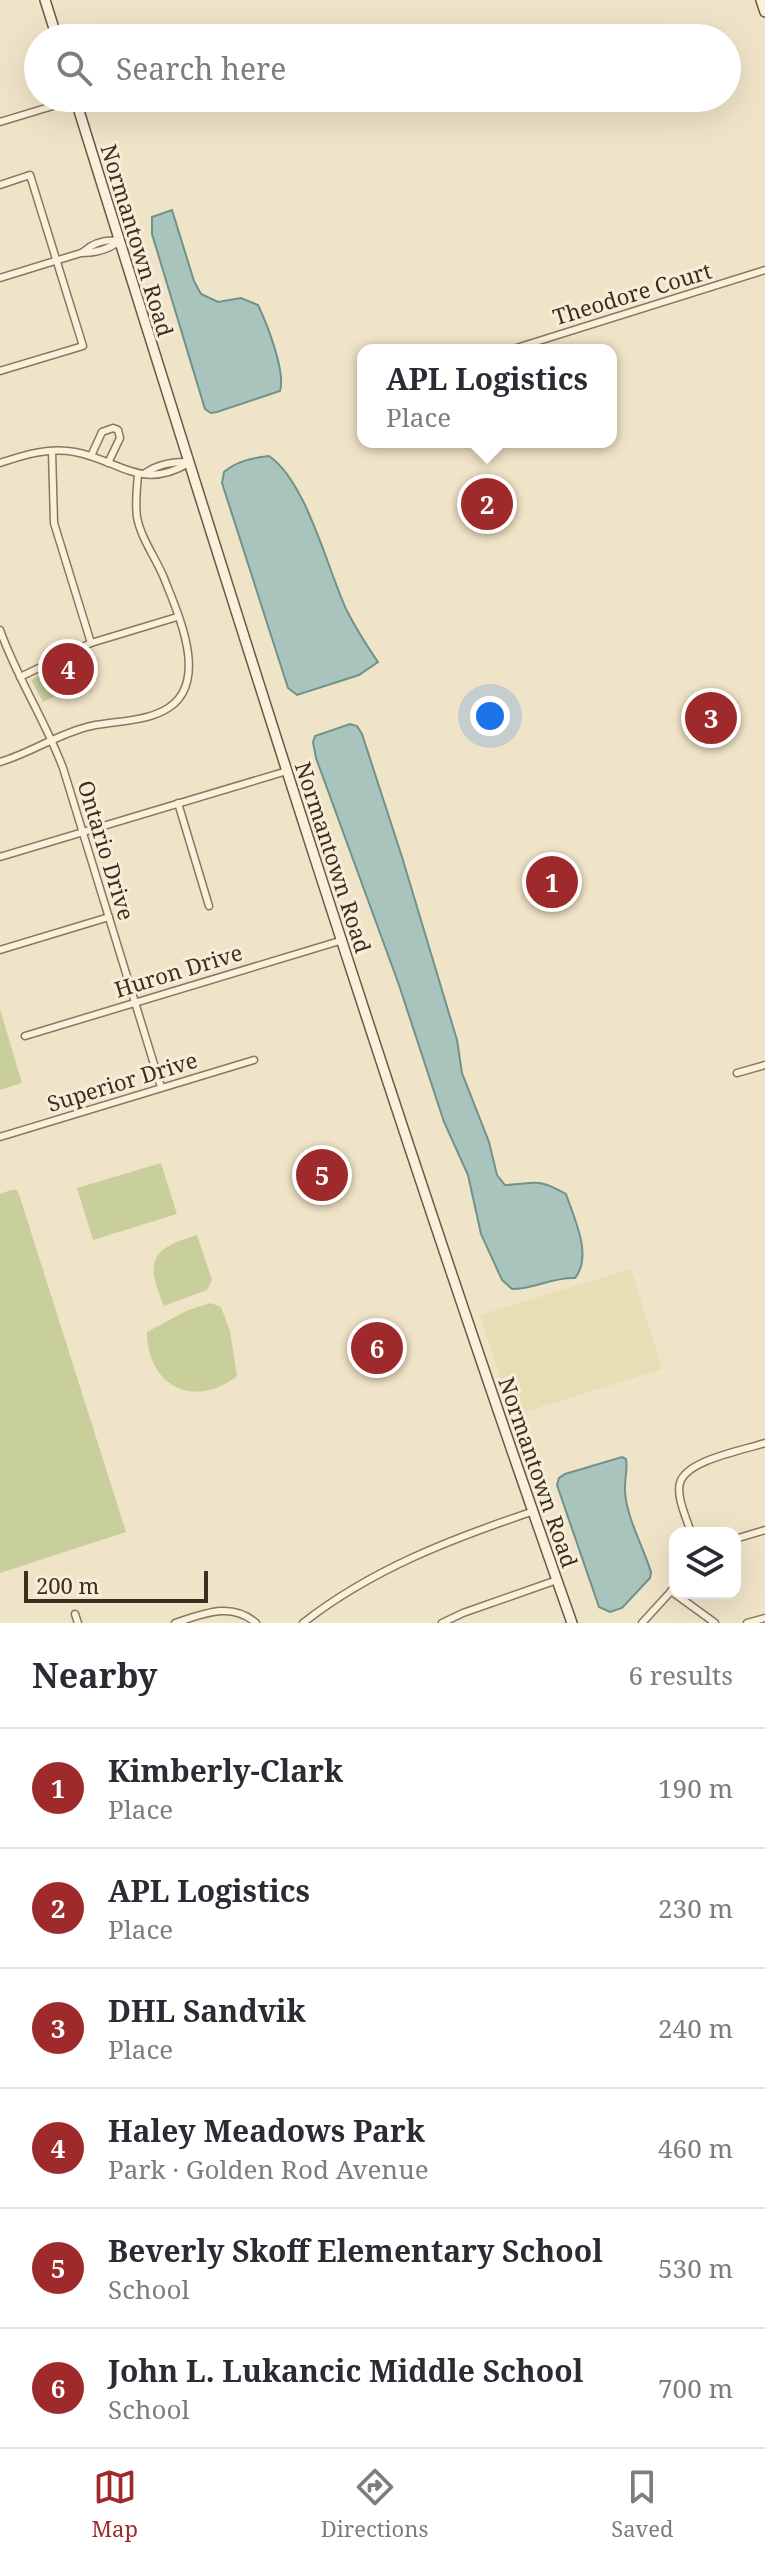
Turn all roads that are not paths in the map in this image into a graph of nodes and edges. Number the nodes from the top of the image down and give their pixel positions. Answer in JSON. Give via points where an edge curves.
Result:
{"nodes":[{"id":1,"x":45,"y":0,"type":"edge"},
{"id":2,"x":761,"y":0,"type":"edge"},
{"id":3,"x":765,"y":12,"type":"edge"},
{"id":4,"x":53,"y":24,"type":"edge"},
{"id":5,"x":33,"y":112,"type":"edge"},
{"id":6,"x":80,"y":112,"type":"edge"},
{"id":7,"x":0,"y":122,"type":"edge"},
{"id":8,"x":0,"y":185,"type":"edge"},
{"id":9,"x":120,"y":241,"type":"junction"},
{"id":10,"x":56,"y":260,"type":"junction"},
{"id":11,"x":765,"y":270,"type":"edge"},
{"id":12,"x":0,"y":278,"type":"edge"},
{"id":13,"x":529,"y":344,"type":"edge"},
{"id":14,"x":0,"y":371,"type":"edge"},
{"id":15,"x":52,"y":451,"type":"junction"},
{"id":16,"x":91,"y":456,"type":"junction"},
{"id":17,"x":0,"y":463,"type":"edge"},
{"id":18,"x":108,"y":463,"type":"junction"},
{"id":19,"x":189,"y":463,"type":"junction"},
{"id":20,"x":141,"y":474,"type":"junction"},
{"id":21,"x":177,"y":617,"type":"junction"},
{"id":22,"x":0,"y":630,"type":"edge"},
{"id":23,"x":91,"y":643,"type":"junction"},
{"id":24,"x":20,"y":677,"type":"junction"},
{"id":25,"x":53,"y":741,"type":"junction"},
{"id":26,"x":0,"y":762,"type":"edge"},
{"id":27,"x":287,"y":771,"type":"junction"},
{"id":28,"x":178,"y":803,"type":"junction"},
{"id":29,"x":83,"y":831,"type":"junction"},
{"id":30,"x":0,"y":857,"type":"edge"},
{"id":31,"x":209,"y":906,"type":"dead end"},
{"id":32,"x":109,"y":917,"type":"junction"},
{"id":33,"x":343,"y":940,"type":"junction"},
{"id":34,"x":0,"y":950,"type":"edge"},
{"id":35,"x":135,"y":1002,"type":"junction"},
{"id":36,"x":25,"y":1036,"type":"dead end"},
{"id":37,"x":254,"y":1060,"type":"dead end"},
{"id":38,"x":765,"y":1065,"type":"edge"},
{"id":39,"x":737,"y":1073,"type":"dead end"},
{"id":40,"x":161,"y":1087,"type":"junction"},
{"id":41,"x":0,"y":1137,"type":"edge"},
{"id":42,"x":765,"y":1443,"type":"edge"},
{"id":43,"x":534,"y":1511,"type":"junction"},
{"id":44,"x":689,"y":1527,"type":"edge"},
{"id":45,"x":765,"y":1530,"type":"edge"},
{"id":46,"x":741,"y":1537,"type":"edge"},
{"id":47,"x":557,"y":1580,"type":"junction"},
{"id":48,"x":669,"y":1593,"type":"edge"},
{"id":49,"x":685,"y":1599,"type":"edge"},
{"id":50,"x":75,"y":1614,"type":"dead end"},
{"id":51,"x":765,"y":1618,"type":"edge"},
{"id":52,"x":78,"y":1623,"type":"edge"},
{"id":53,"x":175,"y":1623,"type":"edge"},
{"id":54,"x":256,"y":1623,"type":"edge"},
{"id":55,"x":303,"y":1623,"type":"edge"},
{"id":56,"x":442,"y":1623,"type":"edge"},
{"id":57,"x":572,"y":1623,"type":"edge"},
{"id":58,"x":642,"y":1623,"type":"edge"},
{"id":59,"x":715,"y":1623,"type":"edge"},
{"id":60,"x":747,"y":1623,"type":"edge"}],
"edges":[{"from":1,"to":4,"type":"street"},
{"from":2,"to":3,"type":"street"},
{"from":5,"to":7,"type":"street"},
{"from":6,"to":9,"type":"street","name":"Normantown Road"},
{"from":8,"to":10,"type":"street","via":[[30,175]]},
{"from":9,"to":10,"type":"street","via":[[109,239]]},
{"from":9,"to":19,"type":"street","name":"Normantown Road"},
{"from":10,"to":12,"type":"street"},
{"from":10,"to":14,"type":"street","via":[[83,346]]},
{"from":11,"to":13,"type":"street","name":"Theodore Court"},
{"from":15,"to":16,"type":"street"},
{"from":15,"to":17,"type":"street"},
{"from":15,"to":23,"type":"street","via":[[54,523]]},
{"from":16,"to":18,"type":"street"},
{"from":16,"to":18,"type":"street","via":[[102,432],[118,430],[120,438]]},
{"from":18,"to":20,"type":"street"},
{"from":19,"to":20,"type":"street","via":[[153,476]]},
{"from":19,"to":27,"type":"street","name":"Normantown Road"},
{"from":20,"to":21,"type":"street","via":[[137,518]]},
{"from":21,"to":23,"type":"street"},
{"from":21,"to":25,"type":"street","via":[[190,668],[185,690],[174,705]]},
{"from":22,"to":24,"type":"street","name":"Ontario Drive"},
{"from":23,"to":24,"type":"street"},
{"from":24,"to":25,"type":"street","name":"Ontario Drive"},
{"from":25,"to":26,"type":"street"},
{"from":25,"to":29,"type":"street","name":"Ontario Drive"},
{"from":27,"to":28,"type":"street"},
{"from":27,"to":33,"type":"street","name":"Normantown Road"},
{"from":28,"to":29,"type":"street"},
{"from":28,"to":31,"type":"street"},
{"from":29,"to":30,"type":"street"},
{"from":29,"to":32,"type":"street","name":"Ontario Drive"},
{"from":32,"to":34,"type":"street"},
{"from":32,"to":35,"type":"street","name":"Ontario Drive"},
{"from":33,"to":35,"type":"street","name":"Huron Drive"},
{"from":33,"to":43,"type":"street","name":"Normantown Road"},
{"from":35,"to":36,"type":"street","name":"Huron Drive"},
{"from":35,"to":40,"type":"street","name":"Ontario Drive"},
{"from":37,"to":40,"type":"street","name":"Superior Drive"},
{"from":38,"to":39,"type":"street"},
{"from":40,"to":41,"type":"street","name":"Superior Drive"},
{"from":42,"to":44,"type":"street","via":[[696,1464],[683,1475],[679,1491]]},
{"from":43,"to":47,"type":"street","name":"Normantown Road"},
{"from":43,"to":55,"type":"street","via":[[397,1563]]},
{"from":45,"to":46,"type":"street"},
{"from":47,"to":56,"type":"street"},
{"from":47,"to":57,"type":"street","name":"Normantown Road"},
{"from":48,"to":58,"type":"street"},
{"from":49,"to":59,"type":"street"},
{"from":50,"to":52,"type":"street"},
{"from":51,"to":60,"type":"street"},
{"from":53,"to":54,"type":"street","via":[[221,1610],[238,1611]]}]}
